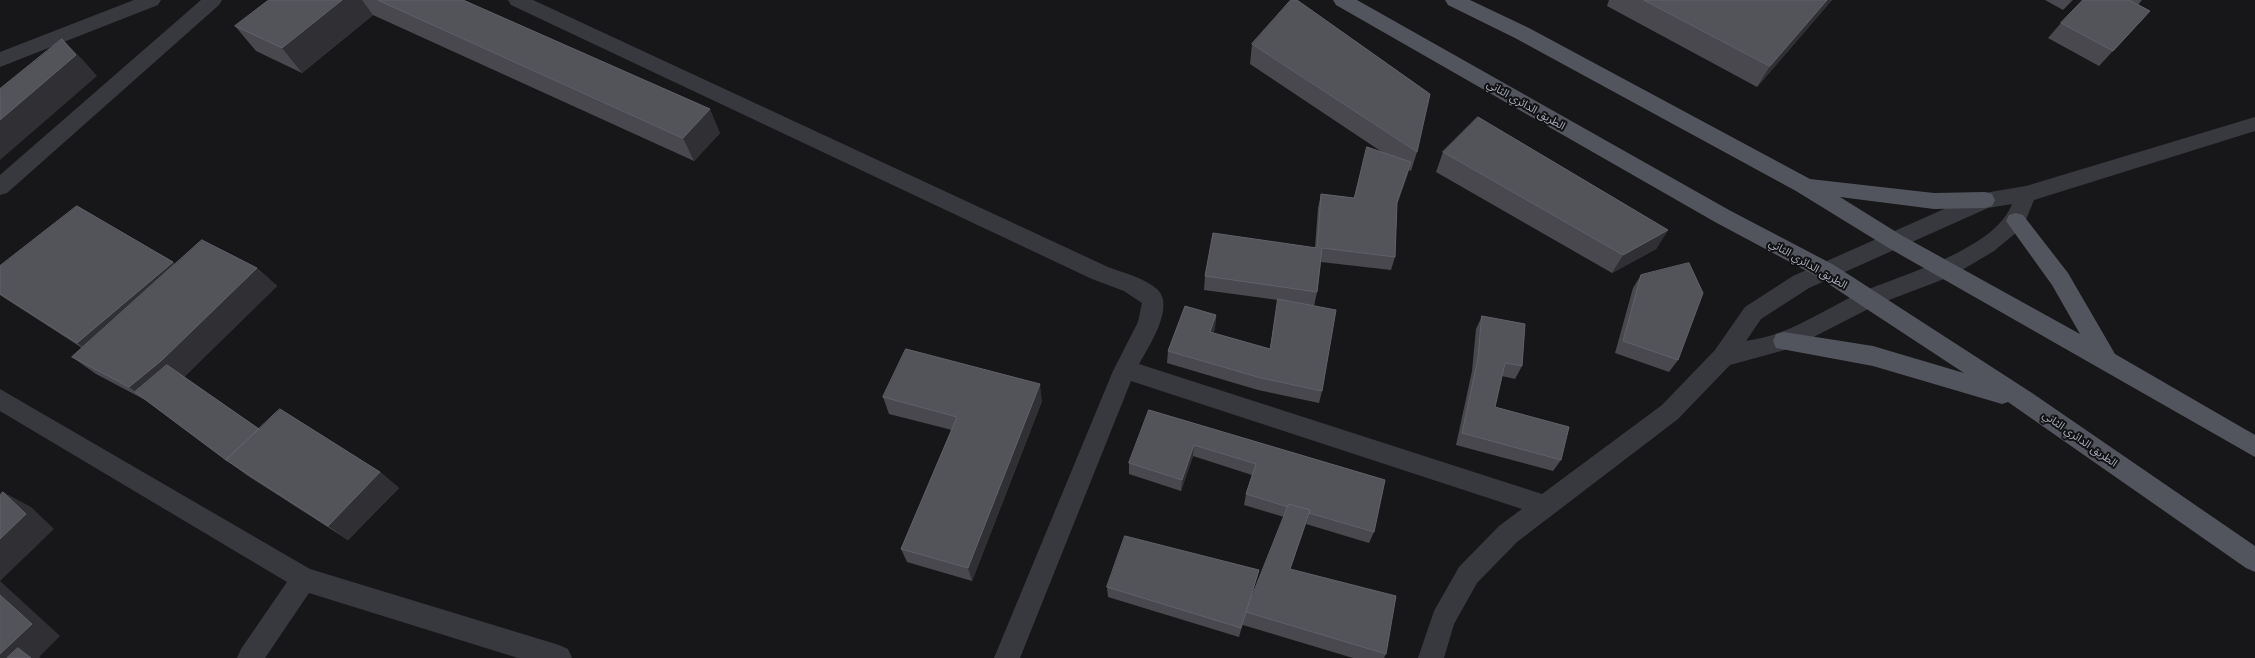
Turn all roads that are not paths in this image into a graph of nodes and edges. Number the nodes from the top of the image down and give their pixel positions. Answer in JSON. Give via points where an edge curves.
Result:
{"nodes":[{"id":1,"x":152,"y":0,"type":"edge"},
{"id":2,"x":213,"y":0,"type":"edge"},
{"id":3,"x":517,"y":0,"type":"edge"},
{"id":4,"x":1342,"y":0,"type":"edge"},
{"id":5,"x":1454,"y":0,"type":"edge"},
{"id":6,"x":0,"y":60,"type":"edge"},
{"id":7,"x":2255,"y":124,"type":"edge"},
{"id":8,"x":1803,"y":185,"type":"junction"},
{"id":9,"x":0,"y":187,"type":"edge"},
{"id":10,"x":2026,"y":194,"type":"junction"},
{"id":11,"x":1985,"y":200,"type":"junction"},
{"id":12,"x":2016,"y":222,"type":"junction"},
{"id":13,"x":1894,"y":241,"type":"junction"},
{"id":14,"x":1944,"y":270,"type":"junction"},
{"id":15,"x":1826,"y":271,"type":"junction"},
{"id":16,"x":1868,"y":299,"type":"junction"},
{"id":17,"x":1784,"y":342,"type":"junction"},
{"id":18,"x":1724,"y":357,"type":"junction"},
{"id":19,"x":2107,"y":362,"type":"junction"},
{"id":20,"x":1125,"y":369,"type":"junction"},
{"id":21,"x":0,"y":399,"type":"edge"},
{"id":22,"x":2024,"y":400,"type":"junction"},
{"id":23,"x":2255,"y":447,"type":"edge"},
{"id":24,"x":1544,"y":506,"type":"junction"},
{"id":25,"x":2255,"y":560,"type":"edge"},
{"id":26,"x":304,"y":579,"type":"junction"},
{"id":27,"x":250,"y":658,"type":"edge"},
{"id":28,"x":559,"y":658,"type":"edge"},
{"id":29,"x":1007,"y":658,"type":"edge"},
{"id":30,"x":1431,"y":658,"type":"edge"}],
"edges":[{"from":1,"to":6,"type":"street"},
{"from":2,"to":9,"type":"street"},
{"from":3,"to":20,"type":"street","via":[[1100,273],[1145,291],[1154,300],[1152,317]]},
{"from":4,"to":15,"type":"main road","name":"الطريق الدائري الثاني","via":[[1722,216]]},
{"from":5,"to":8,"type":"main road","via":[[1522,33]]},
{"from":7,"to":10,"type":"street"},
{"from":8,"to":11,"type":"main road","via":[[1934,201]]},
{"from":8,"to":13,"type":"main road"},
{"from":10,"to":11,"type":"street"},
{"from":10,"to":12,"type":"street"},
{"from":11,"to":13,"type":"street"},
{"from":12,"to":14,"type":"street","via":[[1987,245]]},
{"from":12,"to":19,"type":"main road","via":[[2060,279]]},
{"from":13,"to":14,"type":"main road"},
{"from":13,"to":15,"type":"street"},
{"from":14,"to":16,"type":"street"},
{"from":14,"to":19,"type":"main road"},
{"from":15,"to":16,"type":"main road","name":"الطريق الدائري الثاني"},
{"from":15,"to":18,"type":"street","via":[[1781,294],[1753,313]]},
{"from":16,"to":17,"type":"street"},
{"from":16,"to":22,"type":"main road","name":"الطريق الدائري الثاني"},
{"from":17,"to":18,"type":"street"},
{"from":17,"to":22,"type":"main road","via":[[1873,356]]},
{"from":18,"to":24,"type":"street","via":[[1670,412]]},
{"from":19,"to":23,"type":"main road"},
{"from":20,"to":24,"type":"street"},
{"from":20,"to":29,"type":"street"},
{"from":21,"to":26,"type":"street"},
{"from":22,"to":25,"type":"main road","name":"الطريق الدائري الثاني"},
{"from":24,"to":30,"type":"street","via":[[1508,534],[1468,575],[1442,620]]},
{"from":26,"to":27,"type":"street"},
{"from":26,"to":28,"type":"street"}]}
